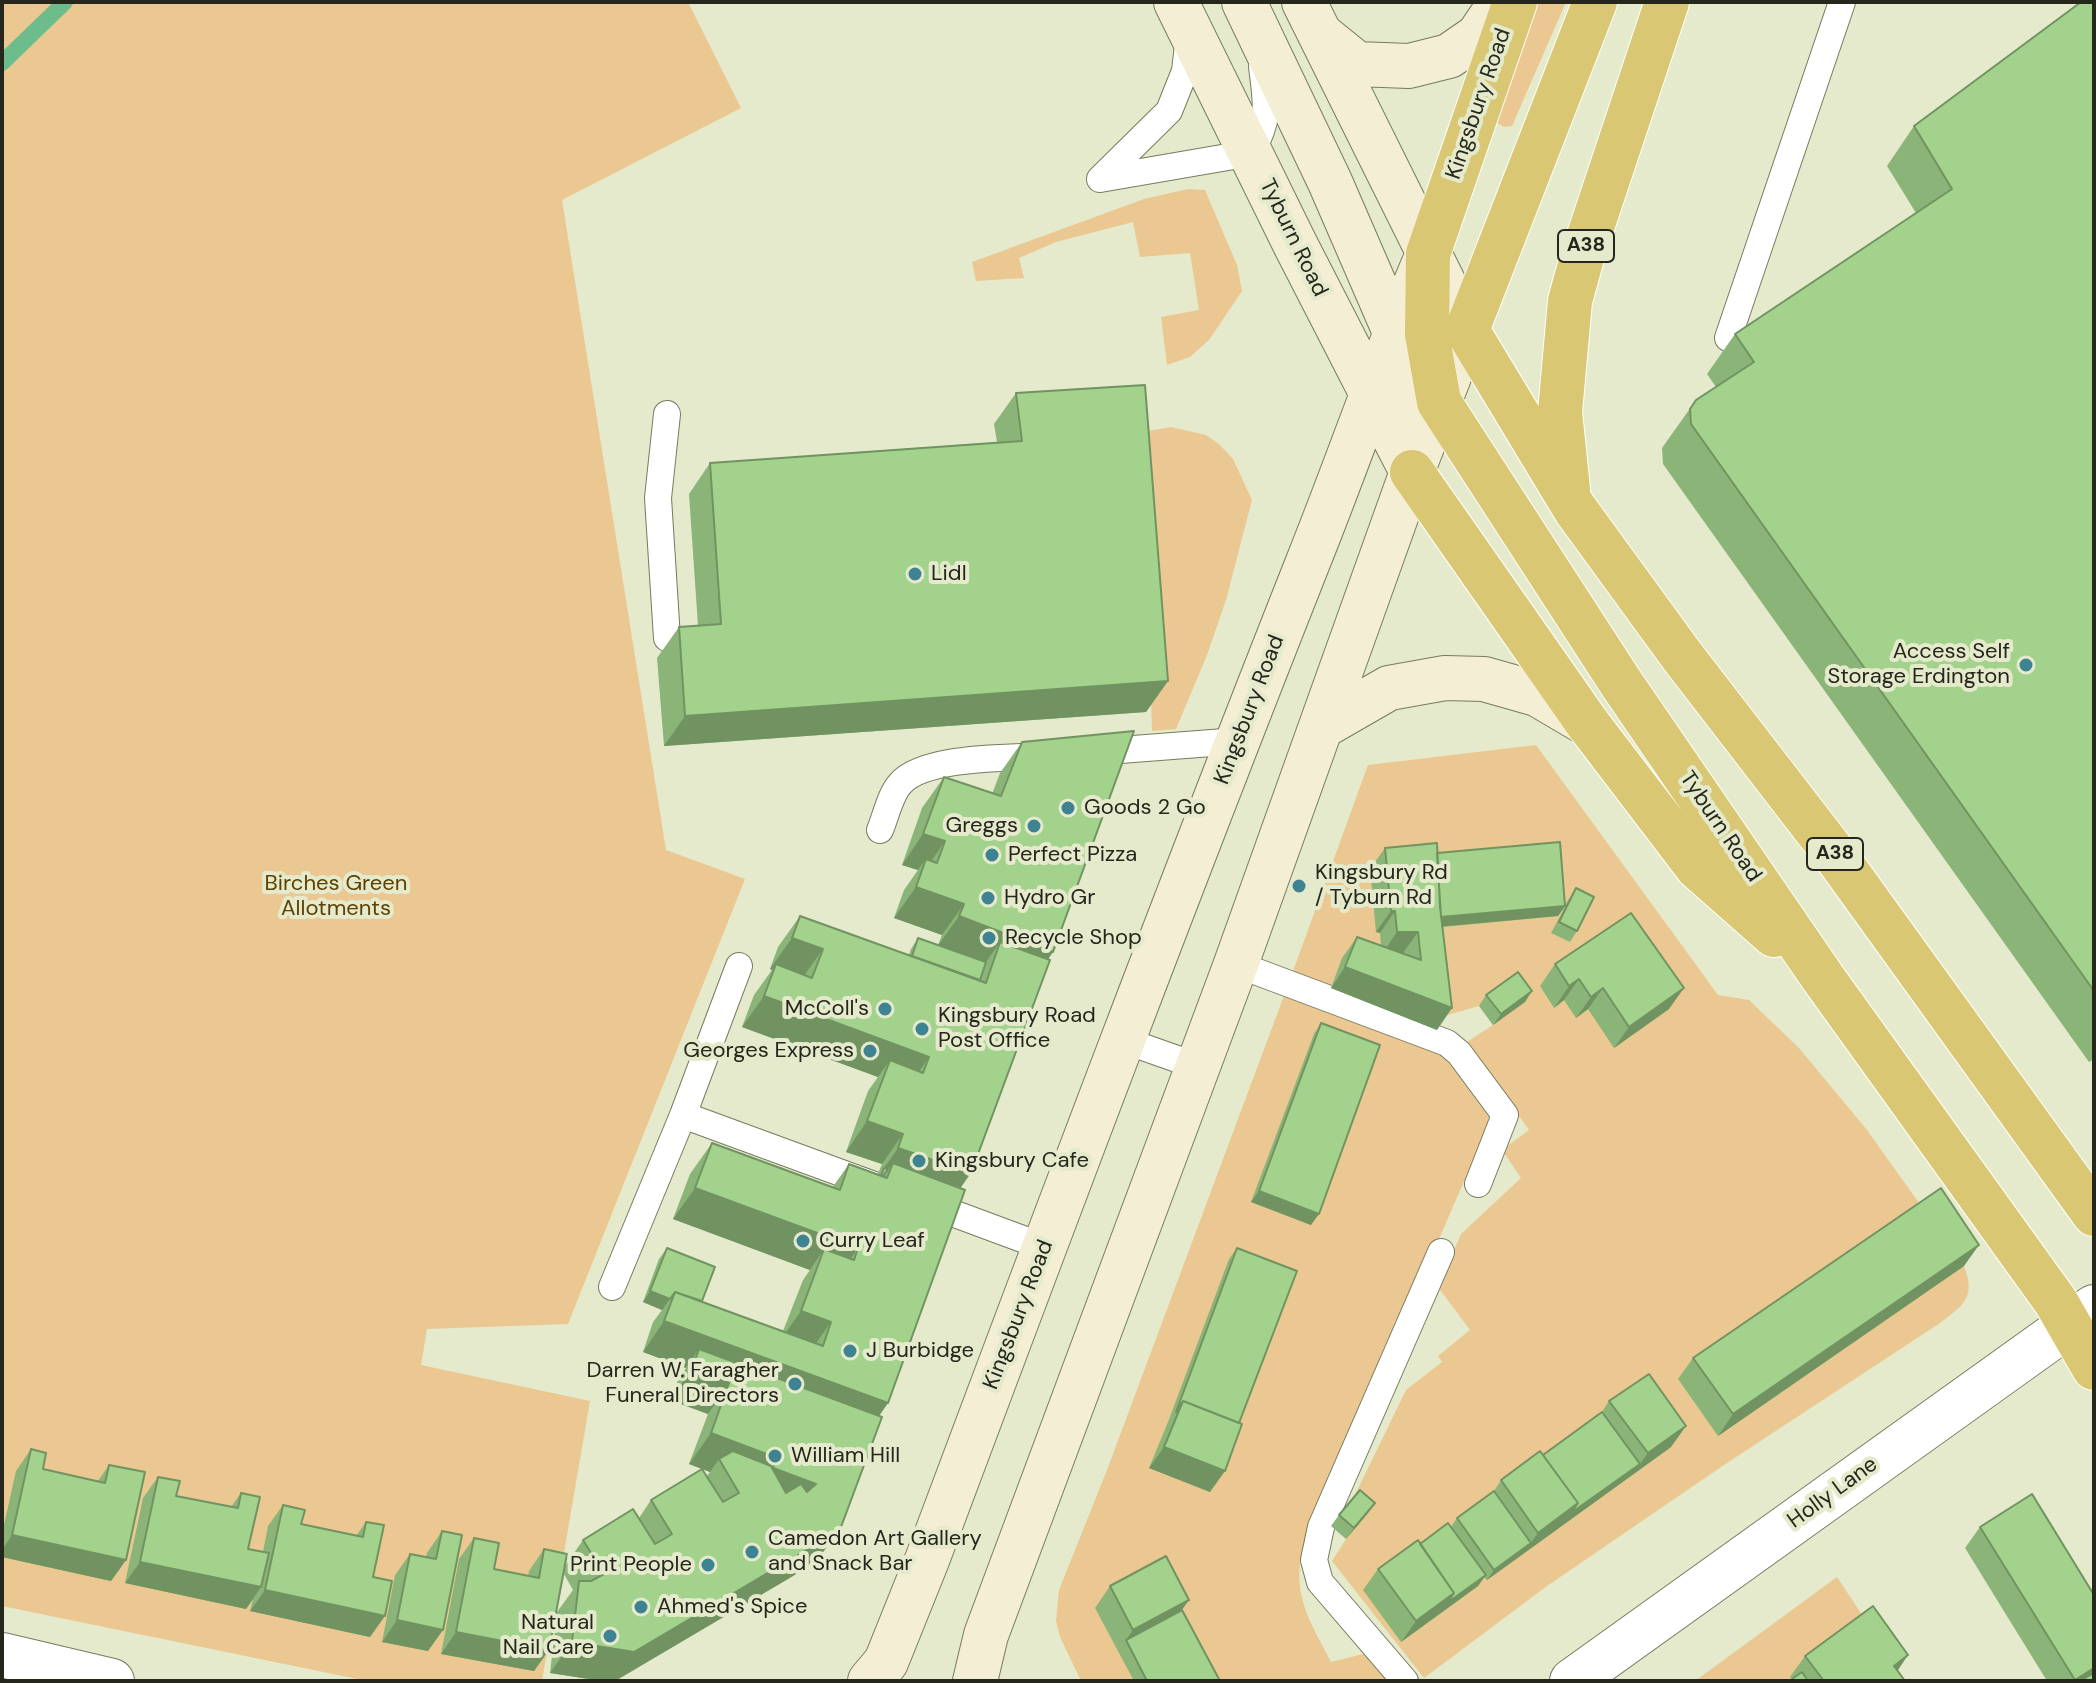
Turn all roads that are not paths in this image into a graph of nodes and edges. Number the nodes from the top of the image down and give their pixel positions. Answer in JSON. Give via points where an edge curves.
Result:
{"nodes":[{"id":1,"x":1501,"y":2,"type":"edge"},
{"id":2,"x":1515,"y":2,"type":"edge"},
{"id":3,"x":1595,"y":2,"type":"edge"},
{"id":4,"x":1667,"y":2,"type":"edge"},
{"id":5,"x":1842,"y":2,"type":"edge"},
{"id":6,"x":1183,"y":15,"type":"edge"},
{"id":7,"x":1251,"y":17,"type":"edge"},
{"id":8,"x":1311,"y":17,"type":"edge"},
{"id":9,"x":1251,"y":153,"type":"junction"},
{"id":10,"x":1428,"y":254,"type":"junction"},
{"id":11,"x":1467,"y":330,"type":"junction"},
{"id":12,"x":1395,"y":332,"type":"junction"},
{"id":13,"x":1728,"y":338,"type":"dead end"},
{"id":14,"x":1372,"y":395,"type":"junction"},
{"id":15,"x":1439,"y":402,"type":"junction"},
{"id":16,"x":667,"y":414,"type":"dead end"},
{"id":17,"x":1412,"y":472,"type":"junction"},
{"id":18,"x":1569,"y":499,"type":"junction"},
{"id":19,"x":667,"y":638,"type":"dead end"},
{"id":20,"x":1588,"y":724,"type":"junction"},
{"id":21,"x":1323,"y":726,"type":"junction"},
{"id":22,"x":1238,"y":741,"type":"junction"},
{"id":23,"x":880,"y":830,"type":"dead end"},
{"id":24,"x":1236,"y":964,"type":"junction"},
{"id":25,"x":739,"y":966,"type":"dead end"},
{"id":26,"x":1823,"y":978,"type":"junction"},
{"id":27,"x":1123,"y":1040,"type":"junction"},
{"id":28,"x":1197,"y":1066,"type":"junction"},
{"id":29,"x":683,"y":1115,"type":"junction"},
{"id":30,"x":1478,"y":1184,"type":"dead end"},
{"id":31,"x":874,"y":1185,"type":"edge"},
{"id":32,"x":947,"y":1211,"type":"edge"},
{"id":33,"x":2094,"y":1214,"type":"edge"},
{"id":34,"x":1044,"y":1247,"type":"junction"},
{"id":35,"x":1441,"y":1252,"type":"dead end"},
{"id":36,"x":612,"y":1287,"type":"dead end"},
{"id":37,"x":2082,"y":1316,"type":"edge"},
{"id":38,"x":2094,"y":1368,"type":"edge"},
{"id":39,"x":2,"y":1655,"type":"edge"},
{"id":40,"x":1583,"y":1673,"type":"edge"},
{"id":41,"x":112,"y":1681,"type":"edge"},
{"id":42,"x":870,"y":1681,"type":"edge"},
{"id":43,"x":975,"y":1681,"type":"edge"},
{"id":44,"x":1405,"y":1681,"type":"edge"}],
"edges":[{"from":1,"to":8,"type":"street","via":[[1478,36],[1449,56],[1409,66],[1357,64]]},
{"from":2,"to":10,"type":"highway","name":"Kingsbury Road"},
{"from":3,"to":11,"type":"highway"},
{"from":4,"to":18,"type":"highway","number":"A38","via":[[1570,301],[1560,412]]},
{"from":5,"to":13,"type":"lane"},
{"from":6,"to":9,"type":"street","name":"Tyburn Road"},
{"from":6,"to":9,"type":"lane","via":[[1185,71],[1169,111],[1100,179]]},
{"from":7,"to":9,"type":"lane","via":[[1266,101],[1264,130]]},
{"from":7,"to":12,"type":"street"},
{"from":8,"to":10,"type":"street","name":"Tyburn Road"},
{"from":9,"to":14,"type":"street","name":"Tyburn Road"},
{"from":10,"to":11,"type":"street","name":"Tyburn Road"},
{"from":10,"to":12,"type":"street","name":"Kingsbury Road"},
{"from":10,"to":15,"type":"highway","name":"Tyburn Road","via":[[1427,334]]},
{"from":11,"to":15,"type":"street"},
{"from":11,"to":18,"type":"highway","number":"A38"},
{"from":12,"to":14,"type":"street","name":"Kingsbury Road"},
{"from":12,"to":17,"type":"street","via":[[1408,390]]},
{"from":14,"to":17,"type":"street","name":"Tyburn Road"},
{"from":14,"to":22,"type":"street","name":"Kingsbury Road"},
{"from":15,"to":17,"type":"street"},
{"from":15,"to":26,"type":"highway","name":"Tyburn Road","via":[[1621,683]]},
{"from":16,"to":19,"type":"lane","via":[[658,498]]},
{"from":17,"to":20,"type":"highway"},
{"from":17,"to":21,"type":"street"},
{"from":18,"to":33,"type":"highway","number":"A38"},
{"from":20,"to":21,"type":"street","via":[[1537,694],[1484,679],[1445,678],[1389,688]]},
{"from":20,"to":26,"type":"highway","via":[[1697,867]]},
{"from":21,"to":24,"type":"street"},
{"from":22,"to":23,"type":"lane","via":[[931,765],[898,785]]},
{"from":22,"to":27,"type":"street","name":"Kingsbury Road"},
{"from":24,"to":28,"type":"street"},
{"from":24,"to":30,"type":"lane","via":[[1447,1043],[1459,1053],[1505,1115]]},
{"from":25,"to":29,"type":"lane"},
{"from":26,"to":37,"type":"highway","name":"Tyburn Road"},
{"from":27,"to":28,"type":"lane"},
{"from":27,"to":34,"type":"street","name":"Kingsbury Road"},
{"from":28,"to":43,"type":"street","via":[[992,1620]]},
{"from":29,"to":31,"type":"lane"},
{"from":29,"to":36,"type":"lane"},
{"from":32,"to":34,"type":"lane"},
{"from":34,"to":42,"type":"street","name":"Kingsbury Road","via":[[898,1634],[886,1662]]},
{"from":35,"to":44,"type":"lane","via":[[1321,1527],[1314,1560],[1320,1582]]},
{"from":37,"to":38,"type":"highway","name":"Tyburn Road"},
{"from":37,"to":40,"type":"street","name":"Holly Lane"},
{"from":39,"to":41,"type":"street"}]}
